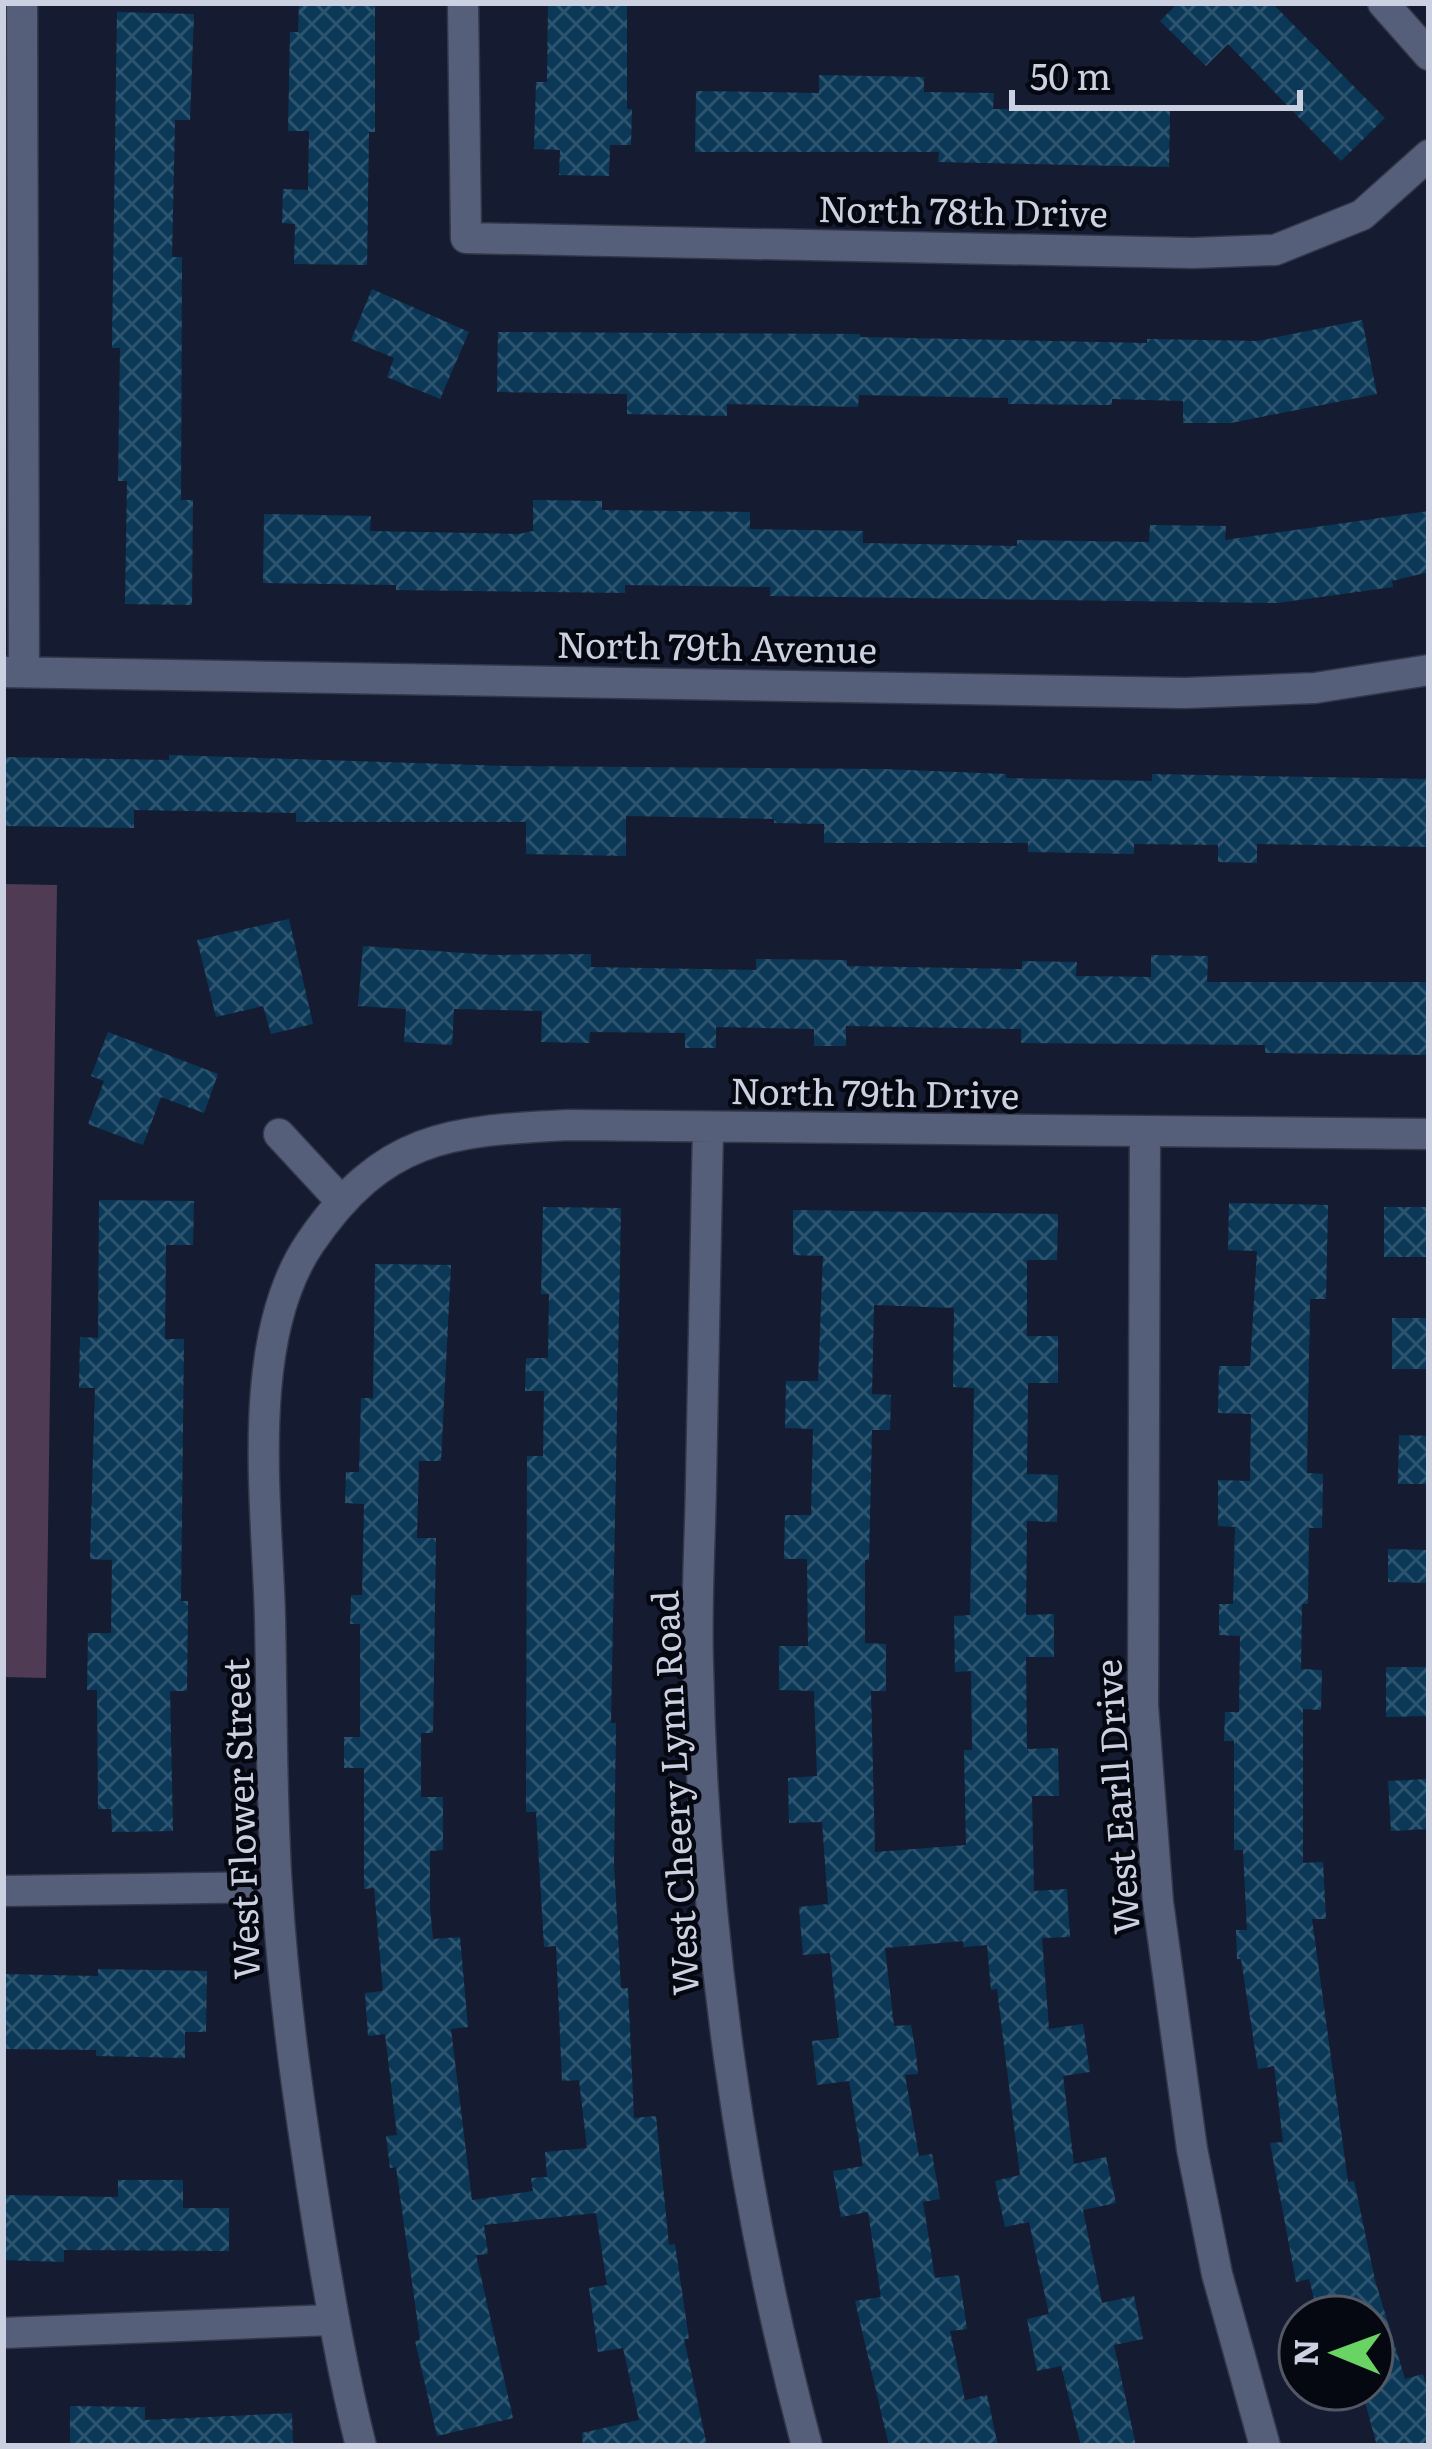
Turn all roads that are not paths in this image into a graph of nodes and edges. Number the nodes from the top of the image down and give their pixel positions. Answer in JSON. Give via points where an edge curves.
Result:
{"nodes":[{"id":1,"x":22,"y":3,"type":"edge"},
{"id":2,"x":463,"y":3,"type":"edge"},
{"id":3,"x":1383,"y":3,"type":"edge"},
{"id":4,"x":1429,"y":56,"type":"edge"},
{"id":5,"x":1429,"y":155,"type":"edge"},
{"id":6,"x":13,"y":164,"type":"edge"},
{"id":7,"x":1429,"y":670,"type":"edge"},
{"id":8,"x":13,"y":672,"type":"edge"},
{"id":9,"x":708,"y":1128,"type":"junction"},
{"id":10,"x":1145,"y":1132,"type":"junction"},
{"id":11,"x":279,"y":1134,"type":"dead end"},
{"id":12,"x":1429,"y":1134,"type":"edge"},
{"id":13,"x":342,"y":1202,"type":"junction"},
{"id":14,"x":277,"y":1887,"type":"junction"},
{"id":15,"x":3,"y":1891,"type":"edge"},
{"id":16,"x":332,"y":2320,"type":"junction"},
{"id":17,"x":3,"y":2333,"type":"edge"},
{"id":18,"x":361,"y":2446,"type":"edge"},
{"id":19,"x":807,"y":2446,"type":"edge"},
{"id":20,"x":1265,"y":2446,"type":"edge"}],
"edges":[{"from":1,"to":6,"type":"street"},
{"from":2,"to":5,"type":"street","name":"North 78th Drive","via":[[466,238],[1275,250],[1362,215]]},
{"from":3,"to":4,"type":"street"},
{"from":6,"to":8,"type":"street"},
{"from":7,"to":8,"type":"street","name":"North 79th Avenue","via":[[1315,688],[1185,692]]},
{"from":9,"to":10,"type":"street","name":"North 79th Drive"},
{"from":9,"to":13,"type":"street","name":"North 79th Drive","via":[[482,1129],[417,1144]]},
{"from":9,"to":19,"type":"street","name":"West Cheery Lynn Road","via":[[698,1664],[706,1807],[742,2136]]},
{"from":10,"to":12,"type":"street","name":"North 79th Drive"},
{"from":10,"to":20,"type":"street","name":"West Earll Drive","via":[[1143,1706],[1151,1822],[1192,2149]]},
{"from":11,"to":13,"type":"street"},
{"from":13,"to":14,"type":"street","name":"West Flower Street","via":[[285,1291],[271,1358],[265,1435]]},
{"from":14,"to":15,"type":"street"},
{"from":14,"to":16,"type":"street","name":"West Flower Street","via":[[301,2125]]},
{"from":16,"to":17,"type":"street"},
{"from":16,"to":18,"type":"street","name":"West Flower Street"}]}
